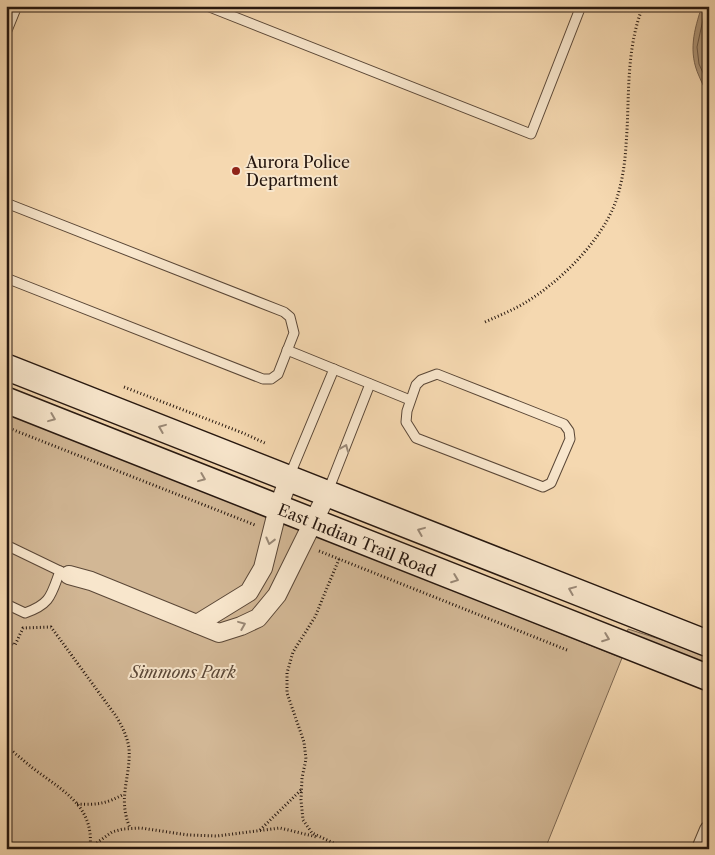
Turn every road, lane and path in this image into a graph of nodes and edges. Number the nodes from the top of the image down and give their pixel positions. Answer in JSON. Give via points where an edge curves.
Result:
{"nodes":[{"id":1,"x":17,"y":6,"type":"edge"},
{"id":2,"x":208,"y":6,"type":"edge"},
{"id":3,"x":581,"y":6,"type":"edge"},
{"id":4,"x":643,"y":6,"type":"edge"},
{"id":5,"x":6,"y":32,"type":"edge"},
{"id":6,"x":6,"y":203,"type":"edge"},
{"id":7,"x":6,"y":278,"type":"edge"},
{"id":8,"x":485,"y":322,"type":"dead end"},
{"id":9,"x":287,"y":350,"type":"junction"},
{"id":10,"x":6,"y":367,"type":"edge"},
{"id":11,"x":334,"y":369,"type":"junction"},
{"id":12,"x":370,"y":384,"type":"junction"},
{"id":13,"x":6,"y":400,"type":"edge"},
{"id":14,"x":410,"y":400,"type":"junction"},
{"id":15,"x":6,"y":428,"type":"edge"},
{"id":16,"x":289,"y":478,"type":"junction"},
{"id":17,"x":327,"y":494,"type":"junction"},
{"id":18,"x":275,"y":520,"type":"junction"},
{"id":19,"x":307,"y":533,"type":"junction"},
{"id":20,"x":6,"y":545,"type":"edge"},
{"id":21,"x":339,"y":559,"type":"junction"},
{"id":22,"x":65,"y":573,"type":"junction"},
{"id":23,"x":6,"y":604,"type":"edge"},
{"id":24,"x":197,"y":624,"type":"junction"},
{"id":25,"x":6,"y":641,"type":"edge"},
{"id":26,"x":709,"y":644,"type":"edge"},
{"id":27,"x":567,"y":650,"type":"dead end"},
{"id":28,"x":709,"y":678,"type":"edge"},
{"id":29,"x":6,"y":744,"type":"edge"},
{"id":30,"x":301,"y":790,"type":"junction"},
{"id":31,"x":124,"y":794,"type":"junction"},
{"id":32,"x":78,"y":804,"type":"junction"},
{"id":33,"x":130,"y":828,"type":"junction"},
{"id":34,"x":709,"y":830,"type":"edge"},
{"id":35,"x":259,"y":831,"type":"junction"},
{"id":36,"x":325,"y":840,"type":"junction"},
{"id":37,"x":91,"y":848,"type":"edge"},
{"id":38,"x":346,"y":849,"type":"edge"},
{"id":39,"x":701,"y":849,"type":"edge"}],
"edges":[{"from":1,"to":5,"type":"lane"},
{"from":2,"to":3,"type":"lane","via":[[532,134]]},
{"from":4,"to":8,"type":"path","via":[[631,48],[626,145],[616,202],[583,255],[523,304]]},
{"from":6,"to":9,"type":"lane","via":[[284,312],[290,317],[294,333]]},
{"from":7,"to":9,"type":"lane","via":[[263,379],[271,379],[278,374]]},
{"from":9,"to":11,"type":"lane"},
{"from":16,"to":10,"type":"main road","name":"East Indian Trail Road","one_way":true},
{"from":11,"to":12,"type":"lane"},
{"from":11,"to":16,"type":"lane"},
{"from":12,"to":14,"type":"lane"},
{"from":17,"to":12,"type":"lane","one_way":true},
{"from":13,"to":18,"type":"main road","name":"East Indian Trail Road","one_way":true},
{"from":14,"to":14,"type":"lane","via":[[406,422],[416,438],[543,487],[551,483],[570,439],[564,424],[436,374],[421,380]]},
{"from":15,"to":18,"type":"path"},
{"from":16,"to":17,"type":"main road","name":"East Indian Trail Road"},
{"from":16,"to":18,"type":"street"},
{"from":17,"to":19,"type":"street"},
{"from":26,"to":17,"type":"main road","name":"East Indian Trail Road","one_way":true},
{"from":18,"to":19,"type":"main road","name":"East Indian Trail Road"},
{"from":18,"to":24,"type":"street","one_way":true,"via":[[263,568],[249,592]]},
{"from":19,"to":21,"type":"path"},
{"from":24,"to":19,"type":"street","one_way":true,"via":[[218,633],[258,618],[277,595]]},
{"from":19,"to":28,"type":"main road","name":"East Indian Trail Road","one_way":true},
{"from":20,"to":22,"type":"lane"},
{"from":21,"to":27,"type":"path"},
{"from":21,"to":30,"type":"path","via":[[315,617],[293,652],[287,673],[287,694],[304,742],[306,759]]},
{"from":22,"to":23,"type":"lane","via":[[44,604],[25,613]]},
{"from":22,"to":24,"type":"street"},
{"from":25,"to":31,"type":"path","via":[[15,645],[23,628],[51,627],[72,653],[125,732],[129,762]]},
{"from":29,"to":32,"type":"path"},
{"from":30,"to":35,"type":"path"},
{"from":30,"to":36,"type":"path","via":[[303,820],[312,833]]},
{"from":31,"to":32,"type":"path","via":[[97,805]]},
{"from":31,"to":33,"type":"path","via":[[125,817]]},
{"from":32,"to":37,"type":"path","via":[[90,829]]},
{"from":33,"to":35,"type":"path","via":[[217,836]]},
{"from":33,"to":37,"type":"path","via":[[112,832]]},
{"from":34,"to":39,"type":"street"},
{"from":35,"to":36,"type":"path","via":[[280,828]]},
{"from":36,"to":38,"type":"path"}]}
